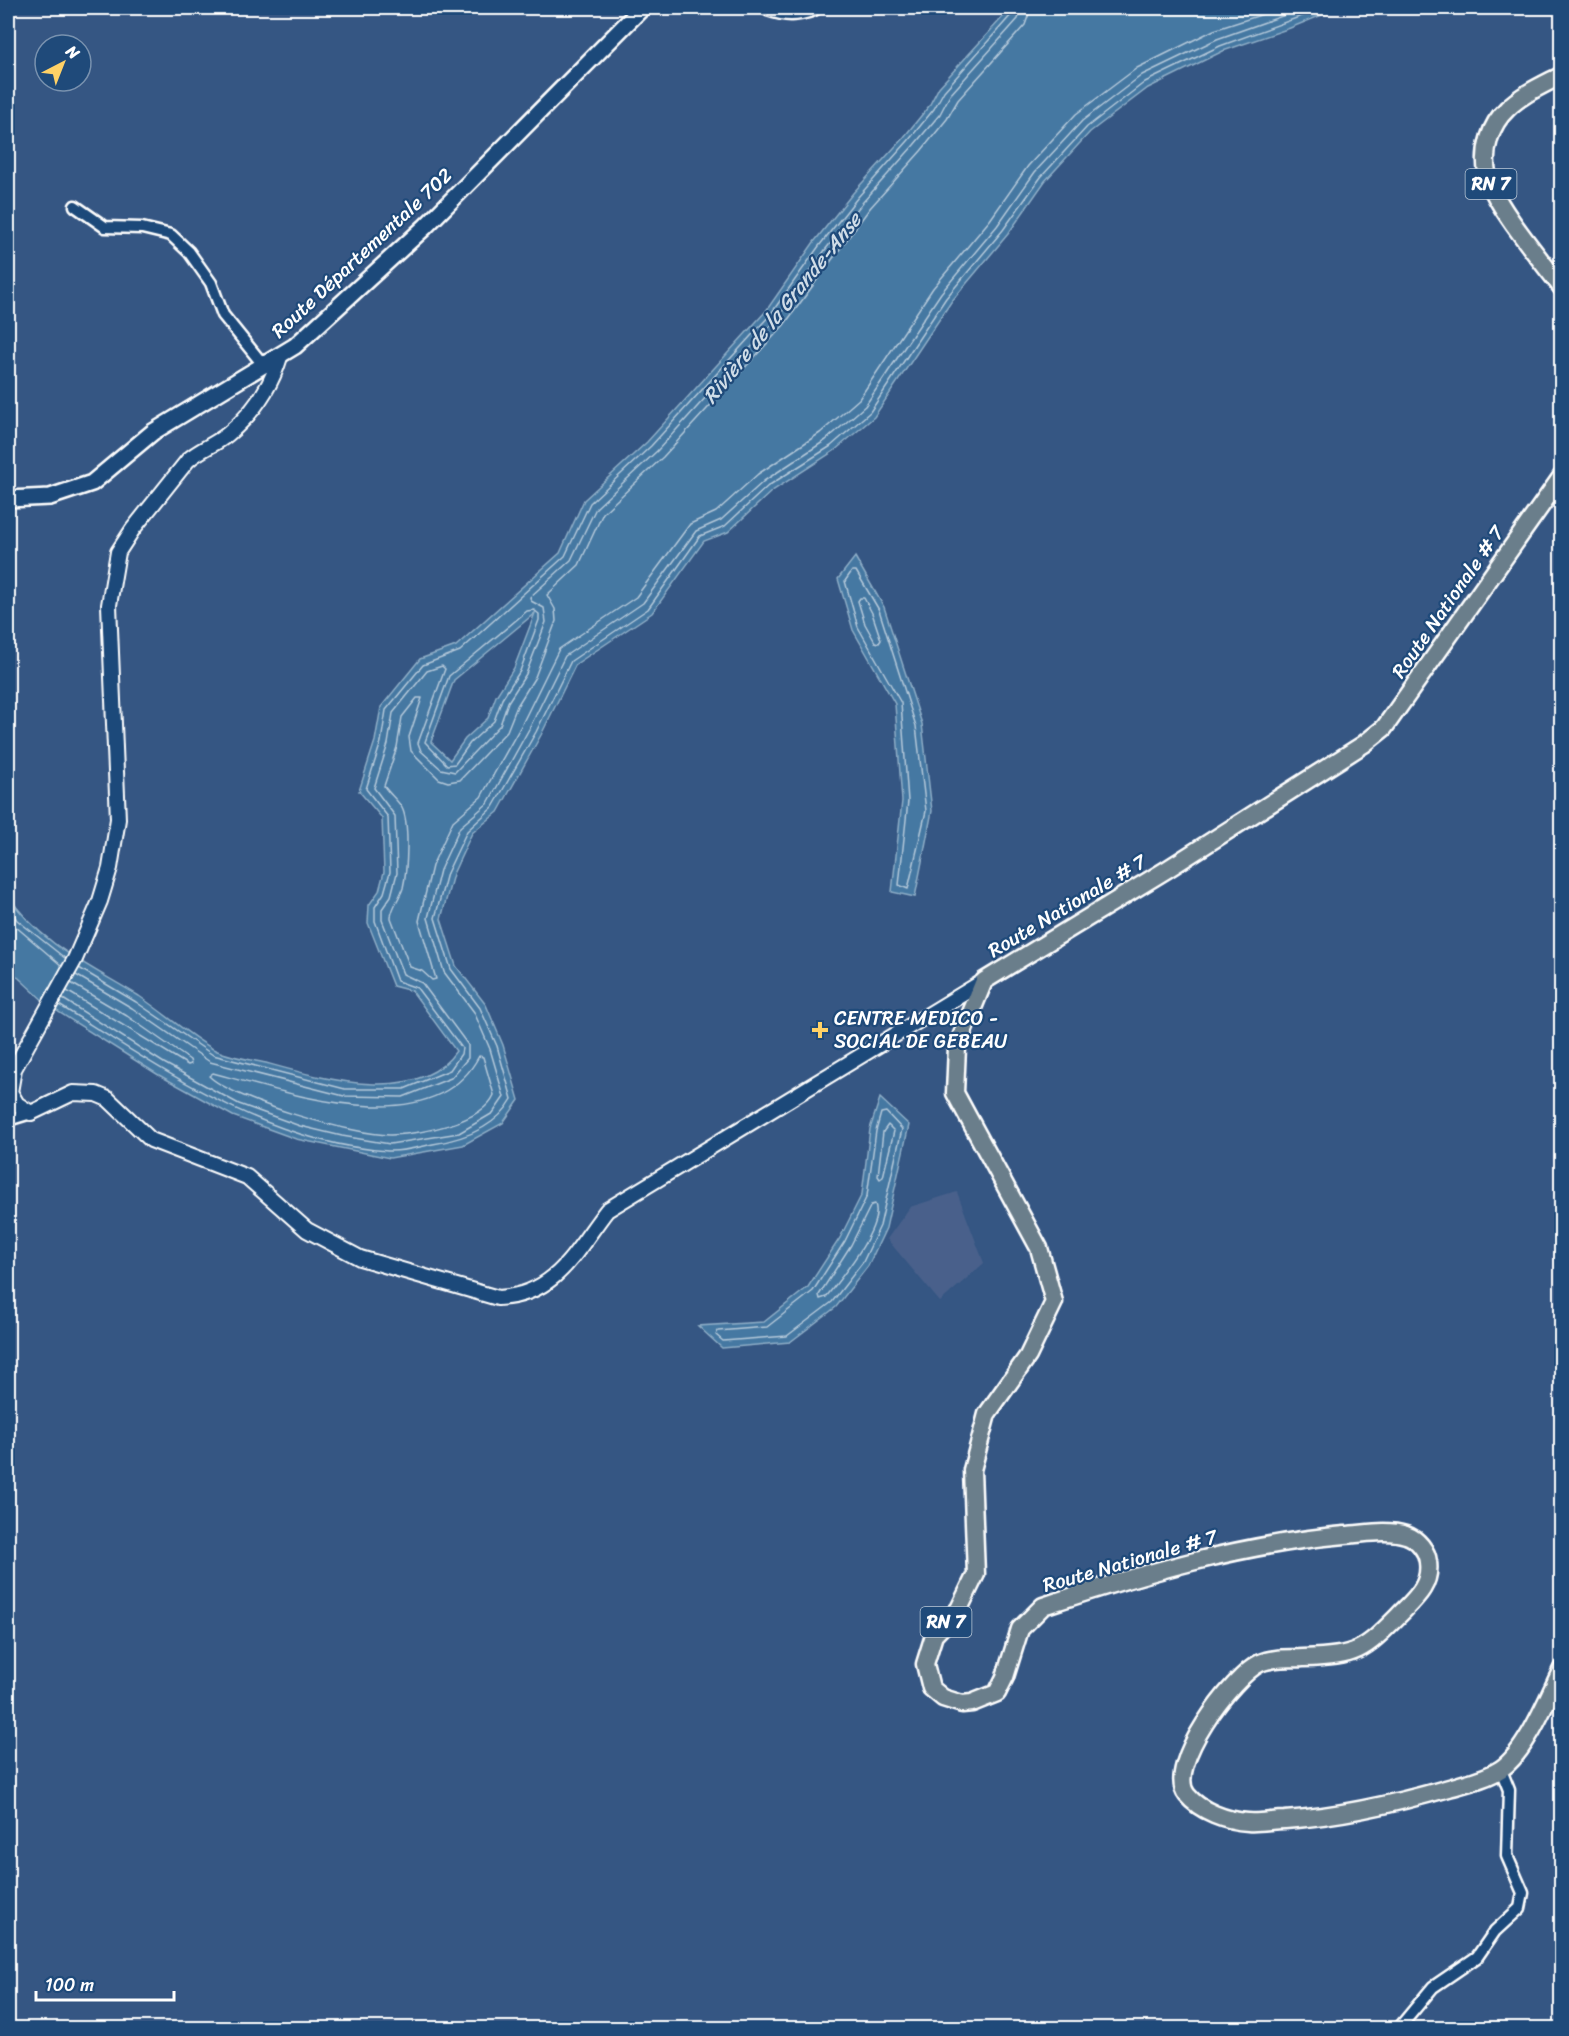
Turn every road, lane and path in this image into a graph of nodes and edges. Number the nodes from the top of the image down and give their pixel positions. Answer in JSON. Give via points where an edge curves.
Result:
{"nodes":[{"id":1,"x":642,"y":8,"type":"edge"},
{"id":2,"x":769,"y":8,"type":"edge"},
{"id":3,"x":813,"y":8,"type":"edge"},
{"id":4,"x":1562,"y":75,"type":"edge"},
{"id":5,"x":75,"y":206,"type":"dead end"},
{"id":6,"x":1562,"y":288,"type":"edge"},
{"id":7,"x":280,"y":357,"type":"junction"},
{"id":8,"x":265,"y":367,"type":"junction"},
{"id":9,"x":1562,"y":476,"type":"edge"},
{"id":10,"x":8,"y":499,"type":"edge"},
{"id":11,"x":984,"y":981,"type":"junction"},
{"id":12,"x":30,"y":1113,"type":"junction"},
{"id":13,"x":8,"y":1120,"type":"edge"},
{"id":14,"x":1562,"y":1669,"type":"edge"},
{"id":15,"x":1501,"y":1770,"type":"junction"},
{"id":16,"x":1400,"y":2028,"type":"edge"}],
"edges":[{"from":1,"to":7,"type":"main road","name":"Route Départementale 702","via":[[425,227]]},
{"from":2,"to":3,"type":"main road","via":[[800,13]]},
{"from":4,"to":6,"type":"main road","number":"RN 7","via":[[1507,108],[1489,137],[1486,174],[1500,202]]},
{"from":5,"to":8,"type":"street","via":[[105,227],[142,228],[171,235],[189,252],[211,283],[224,315]]},
{"from":7,"to":8,"type":"main road","name":"Route Départementale 702"},
{"from":7,"to":12,"type":"street","via":[[262,396],[227,435],[188,460],[118,552],[109,605],[118,819],[100,901],[75,959],[10,1082],[10,1092],[17,1104]]},
{"from":8,"to":10,"type":"main road","name":"Route Départementale 702","via":[[153,432],[92,483],[50,497]]},
{"from":9,"to":11,"type":"main road","name":"Route Nationale # 7","via":[[1384,728],[1166,870]]},
{"from":11,"to":12,"type":"street","via":[[607,1210],[564,1269],[532,1292],[515,1298],[498,1298],[360,1258],[307,1230],[247,1177],[151,1140],[108,1099],[96,1094],[73,1093]]},
{"from":11,"to":15,"type":"main road","name":"Route Nationale # 7","number":"RN 7","via":[[957,1047],[956,1094],[1039,1248],[1054,1302],[1028,1356],[987,1414],[972,1470],[976,1574],[959,1609],[934,1635],[925,1664],[931,1688],[943,1698],[962,1704],[997,1693],[1020,1629],[1043,1605],[1235,1552],[1308,1539],[1385,1532],[1409,1536],[1428,1557],[1429,1575],[1419,1596],[1354,1653],[1270,1660],[1257,1665],[1233,1685],[1185,1757],[1180,1776],[1184,1792],[1212,1813],[1246,1822],[1332,1816],[1388,1806]]},
{"from":12,"to":13,"type":"street"},
{"from":14,"to":15,"type":"main road","name":"Route Nationale # 7","number":"RN 7","via":[[1522,1746]]},
{"from":15,"to":16,"type":"street","via":[[1509,1790],[1506,1856],[1523,1893],[1520,1908],[1495,1931],[1477,1957],[1433,1987]]}]}
